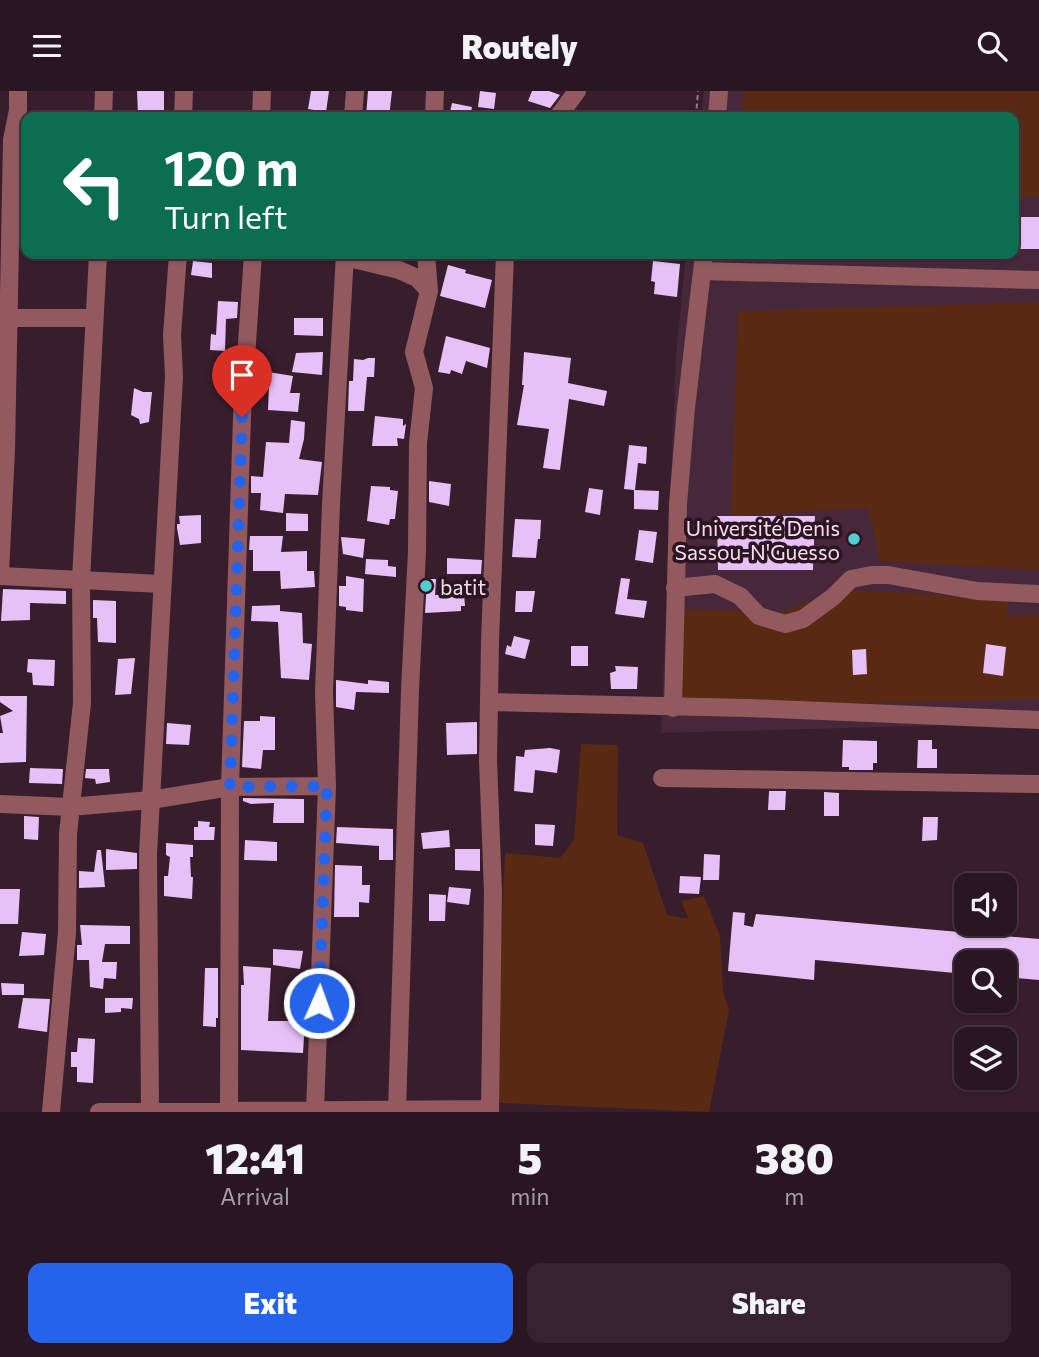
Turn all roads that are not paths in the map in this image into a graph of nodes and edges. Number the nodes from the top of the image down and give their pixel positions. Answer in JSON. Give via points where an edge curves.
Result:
{"nodes":[{"id":1,"x":18,"y":91,"type":"edge"},
{"id":2,"x":104,"y":91,"type":"edge"},
{"id":3,"x":184,"y":91,"type":"edge"},
{"id":4,"x":262,"y":91,"type":"edge"},
{"id":5,"x":355,"y":91,"type":"edge"},
{"id":6,"x":435,"y":91,"type":"edge"},
{"id":7,"x":577,"y":91,"type":"edge"},
{"id":8,"x":719,"y":91,"type":"edge"},
{"id":9,"x":103,"y":112,"type":"edge"},
{"id":10,"x":183,"y":112,"type":"edge"},
{"id":11,"x":261,"y":112,"type":"edge"},
{"id":12,"x":353,"y":112,"type":"edge"},
{"id":13,"x":434,"y":112,"type":"edge"},
{"id":14,"x":562,"y":112,"type":"edge"},
{"id":15,"x":717,"y":112,"type":"edge"},
{"id":16,"x":98,"y":259,"type":"edge"},
{"id":17,"x":178,"y":259,"type":"edge"},
{"id":18,"x":253,"y":259,"type":"edge"},
{"id":19,"x":345,"y":259,"type":"edge"},
{"id":20,"x":358,"y":259,"type":"edge"},
{"id":21,"x":426,"y":259,"type":"edge"},
{"id":22,"x":505,"y":259,"type":"edge"},
{"id":23,"x":703,"y":262,"type":"edge"},
{"id":24,"x":1039,"y":280,"type":"edge"},
{"id":25,"x":429,"y":291,"type":"junction"},
{"id":26,"x":4,"y":318,"type":"edge"},
{"id":27,"x":94,"y":318,"type":"junction"},
{"id":28,"x":0,"y":575,"type":"edge"},
{"id":29,"x":81,"y":580,"type":"junction"},
{"id":30,"x":161,"y":584,"type":"junction"},
{"id":31,"x":675,"y":588,"type":"junction"},
{"id":32,"x":1039,"y":594,"type":"edge"},
{"id":33,"x":490,"y":702,"type":"junction"},
{"id":34,"x":673,"y":708,"type":"junction"},
{"id":35,"x":1039,"y":720,"type":"edge"},
{"id":36,"x":662,"y":778,"type":"dead end"},
{"id":37,"x":1039,"y":784,"type":"edge"},
{"id":38,"x":327,"y":786,"type":"junction"},
{"id":39,"x":230,"y":787,"type":"junction"},
{"id":40,"x":151,"y":800,"type":"junction"},
{"id":41,"x":0,"y":804,"type":"edge"},
{"id":42,"x":71,"y":807,"type":"junction"},
{"id":43,"x":150,"y":1110,"type":"edge"},
{"id":44,"x":229,"y":1110,"type":"junction"},
{"id":45,"x":315,"y":1111,"type":"edge"},
{"id":46,"x":397,"y":1111,"type":"edge"},
{"id":47,"x":490,"y":1111,"type":"edge"},
{"id":48,"x":51,"y":1112,"type":"edge"},
{"id":49,"x":99,"y":1112,"type":"edge"}],
"edges":[{"from":1,"to":26,"type":"street"},
{"from":2,"to":9,"type":"street"},
{"from":3,"to":10,"type":"street"},
{"from":4,"to":11,"type":"street"},
{"from":5,"to":12,"type":"street"},
{"from":6,"to":13,"type":"street"},
{"from":7,"to":14,"type":"street"},
{"from":8,"to":15,"type":"street"},
{"from":16,"to":27,"type":"street"},
{"from":17,"to":30,"type":"street"},
{"from":18,"to":39,"type":"street","via":[[242,417]]},
{"from":19,"to":38,"type":"street","via":[[324,692]]},
{"from":20,"to":25,"type":"street","via":[[417,278]]},
{"from":21,"to":25,"type":"street"},
{"from":22,"to":33,"type":"street"},
{"from":23,"to":24,"type":"street"},
{"from":23,"to":31,"type":"street","via":[[679,491]]},
{"from":25,"to":46,"type":"street","via":[[414,352],[425,388],[418,443]]},
{"from":26,"to":27,"type":"street"},
{"from":26,"to":28,"type":"street","via":[[6,450]]},
{"from":27,"to":29,"type":"street"},
{"from":28,"to":29,"type":"street"},
{"from":29,"to":30,"type":"street"},
{"from":29,"to":42,"type":"street","via":[[82,703]]},
{"from":30,"to":40,"type":"street"},
{"from":31,"to":32,"type":"street","via":[[715,584],[740,596],[759,617],[785,624],[803,619],[851,579],[872,575],[977,591]]},
{"from":31,"to":34,"type":"street"},
{"from":33,"to":34,"type":"street"},
{"from":33,"to":47,"type":"street"},
{"from":34,"to":35,"type":"street"},
{"from":36,"to":37,"type":"street"},
{"from":38,"to":39,"type":"street"},
{"from":38,"to":45,"type":"street"},
{"from":39,"to":40,"type":"street"},
{"from":39,"to":44,"type":"street"},
{"from":40,"to":42,"type":"street"},
{"from":40,"to":43,"type":"street"},
{"from":41,"to":42,"type":"street"},
{"from":42,"to":48,"type":"street","via":[[67,933]]},
{"from":43,"to":44,"type":"street"},
{"from":43,"to":49,"type":"street"},
{"from":44,"to":45,"type":"street"},
{"from":45,"to":46,"type":"street"},
{"from":46,"to":47,"type":"street"}]}
